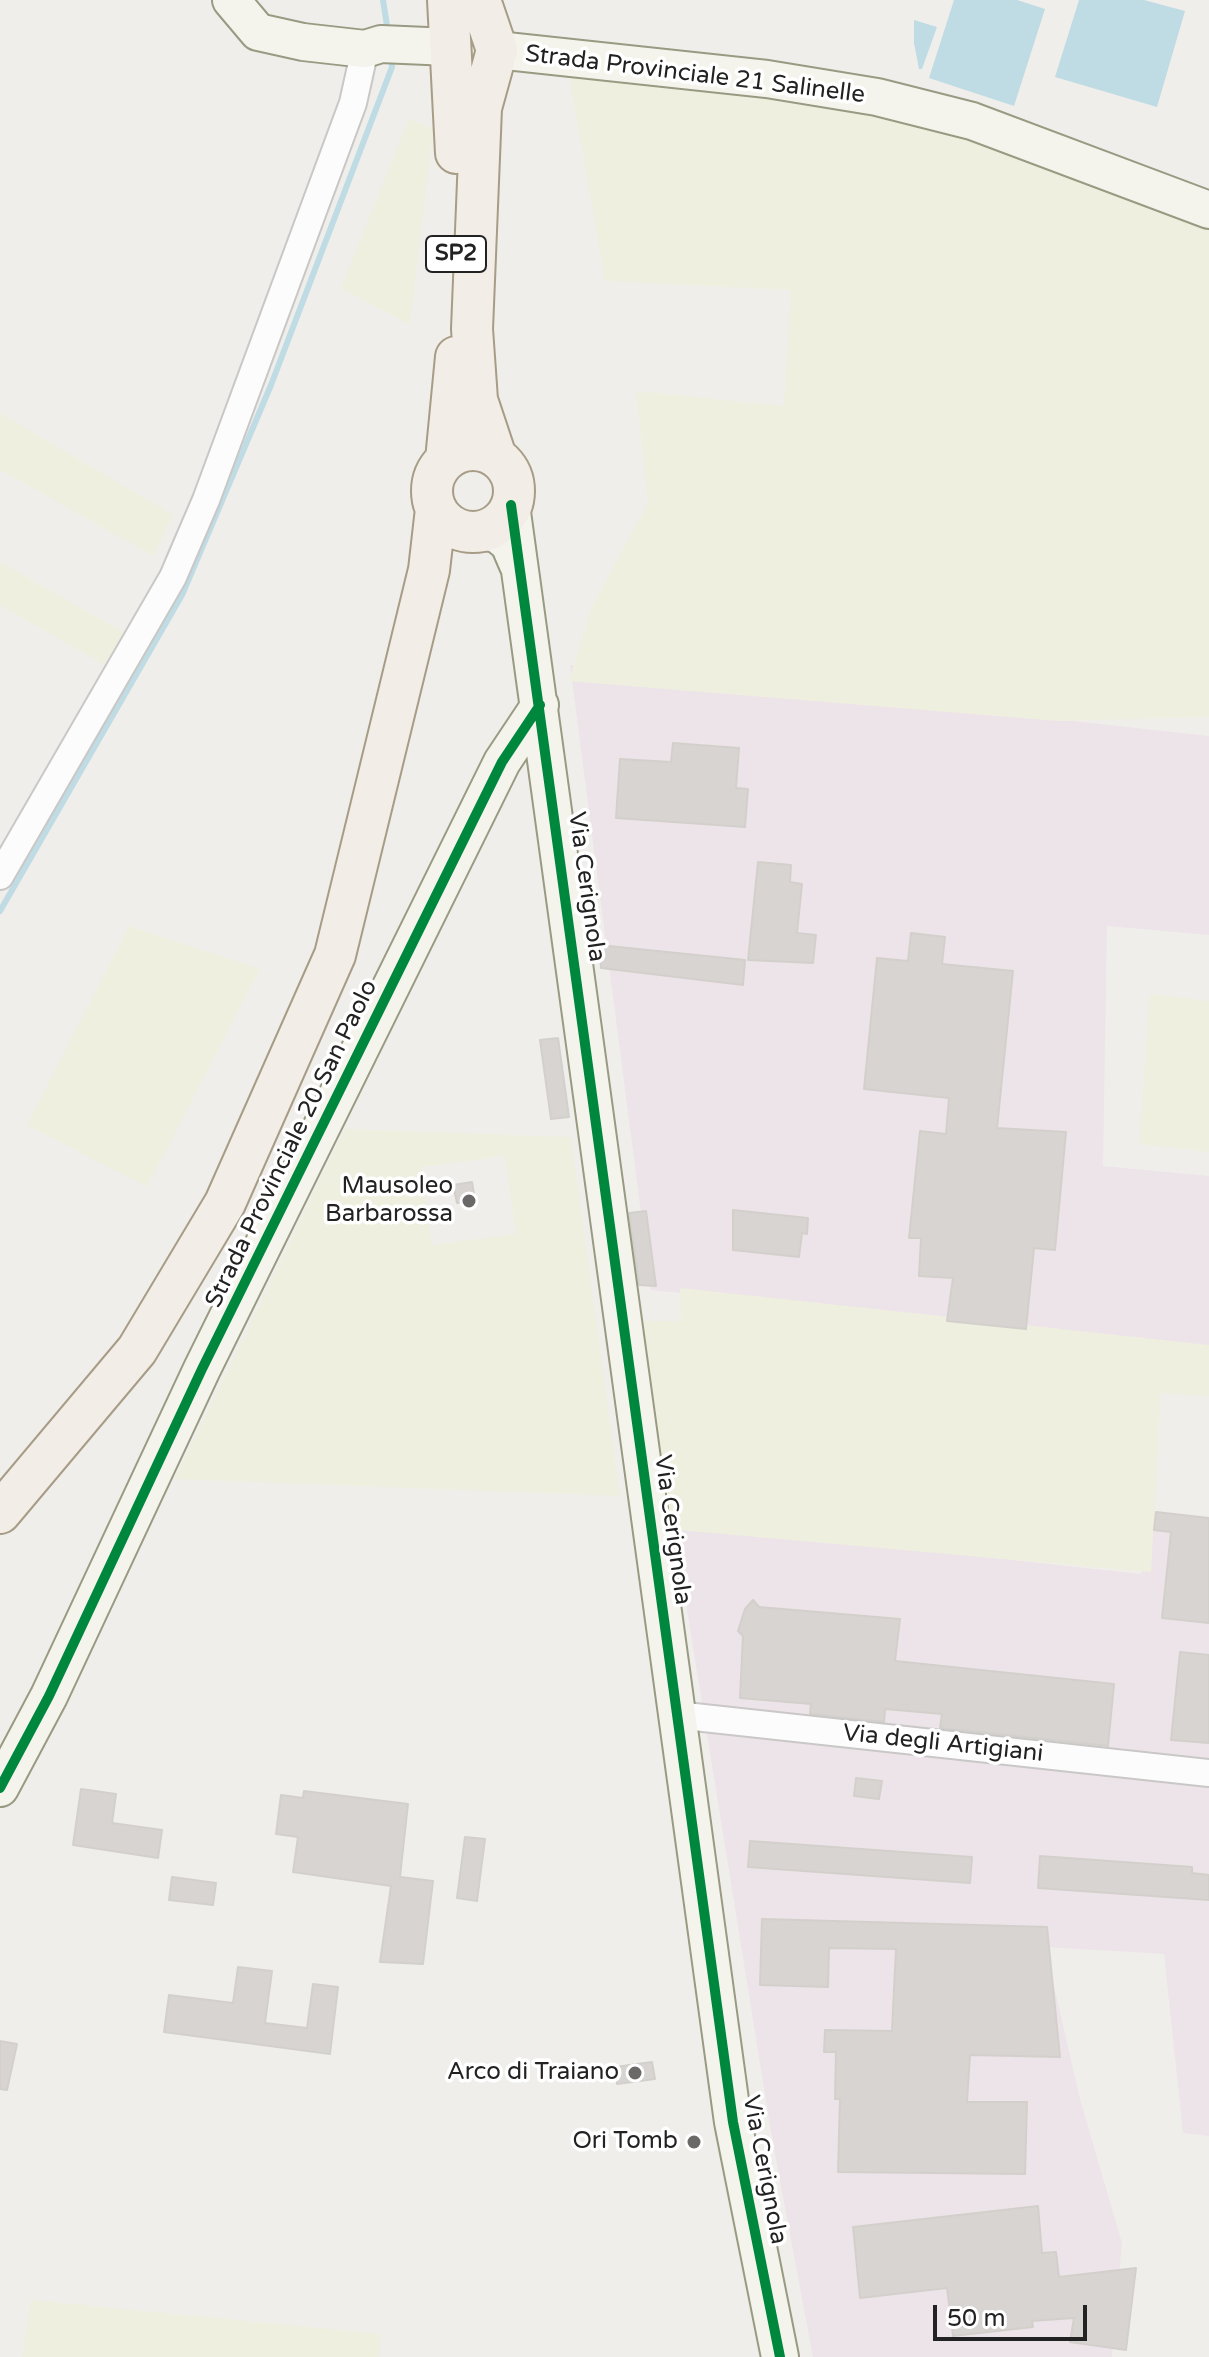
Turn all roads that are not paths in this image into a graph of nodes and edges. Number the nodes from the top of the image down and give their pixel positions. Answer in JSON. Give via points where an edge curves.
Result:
{"nodes":[{"id":1,"x":231,"y":0,"type":"edge"},
{"id":2,"x":448,"y":0,"type":"edge"},
{"id":3,"x":480,"y":0,"type":"edge"},
{"id":4,"x":437,"y":46,"type":"junction"},
{"id":5,"x":373,"y":47,"type":"junction"},
{"id":6,"x":497,"y":50,"type":"junction"},
{"id":7,"x":1209,"y":210,"type":"edge"},
{"id":8,"x":496,"y":457,"type":"junction"},
{"id":9,"x":446,"y":460,"type":"junction"},
{"id":10,"x":511,"y":505,"type":"junction"},
{"id":11,"x":462,"y":524,"type":"junction"},
{"id":12,"x":519,"y":567,"type":"junction"},
{"id":13,"x":540,"y":705,"type":"junction"},
{"id":14,"x":0,"y":876,"type":"edge"},
{"id":15,"x":0,"y":1513,"type":"edge"},
{"id":16,"x":676,"y":1715,"type":"junction"},
{"id":17,"x":1209,"y":1773,"type":"edge"},
{"id":18,"x":0,"y":1788,"type":"edge"},
{"id":19,"x":780,"y":2357,"type":"edge"}],
"edges":[{"from":1,"to":5,"type":"street","via":[[258,32],[303,42]]},
{"from":2,"to":4,"type":"main road","number":"SP2"},
{"from":3,"to":6,"type":"main road"},
{"from":4,"to":5,"type":"street"},
{"from":4,"to":9,"type":"main road","number":"SP2","via":[[456,131],[456,359]]},
{"from":5,"to":14,"type":"street","via":[[173,577]]},
{"from":6,"to":7,"type":"street","name":"Strada Provinciale 21 Salinelle","via":[[767,79],[877,97],[972,121]]},
{"from":6,"to":8,"type":"main road","number":"SP2","via":[[481,108],[472,329],[477,400]]},
{"from":8,"to":9,"type":"main road","via":[[470,449]]},
{"from":8,"to":10,"type":"main road","number":"SP2","via":[[512,478]]},
{"from":9,"to":11,"type":"main road","number":"SP2","via":[[433,483]]},
{"from":10,"to":11,"type":"main road","via":[[494,526]]},
{"from":10,"to":12,"type":"street"},
{"from":11,"to":12,"type":"street","via":[[497,534],[509,544]]},
{"from":11,"to":15,"type":"main road","via":[[429,570],[335,955],[225,1203],[137,1350]]},
{"from":12,"to":13,"type":"street"},
{"from":13,"to":16,"type":"street","name":"Via Cerignola"},
{"from":13,"to":18,"type":"street","name":"Strada Provinciale 20 San Paolo","via":[[502,762]]},
{"from":16,"to":17,"type":"street","name":"Via degli Artigiani"},
{"from":16,"to":19,"type":"street","name":"Via Cerignola","via":[[733,2122]]}]}
